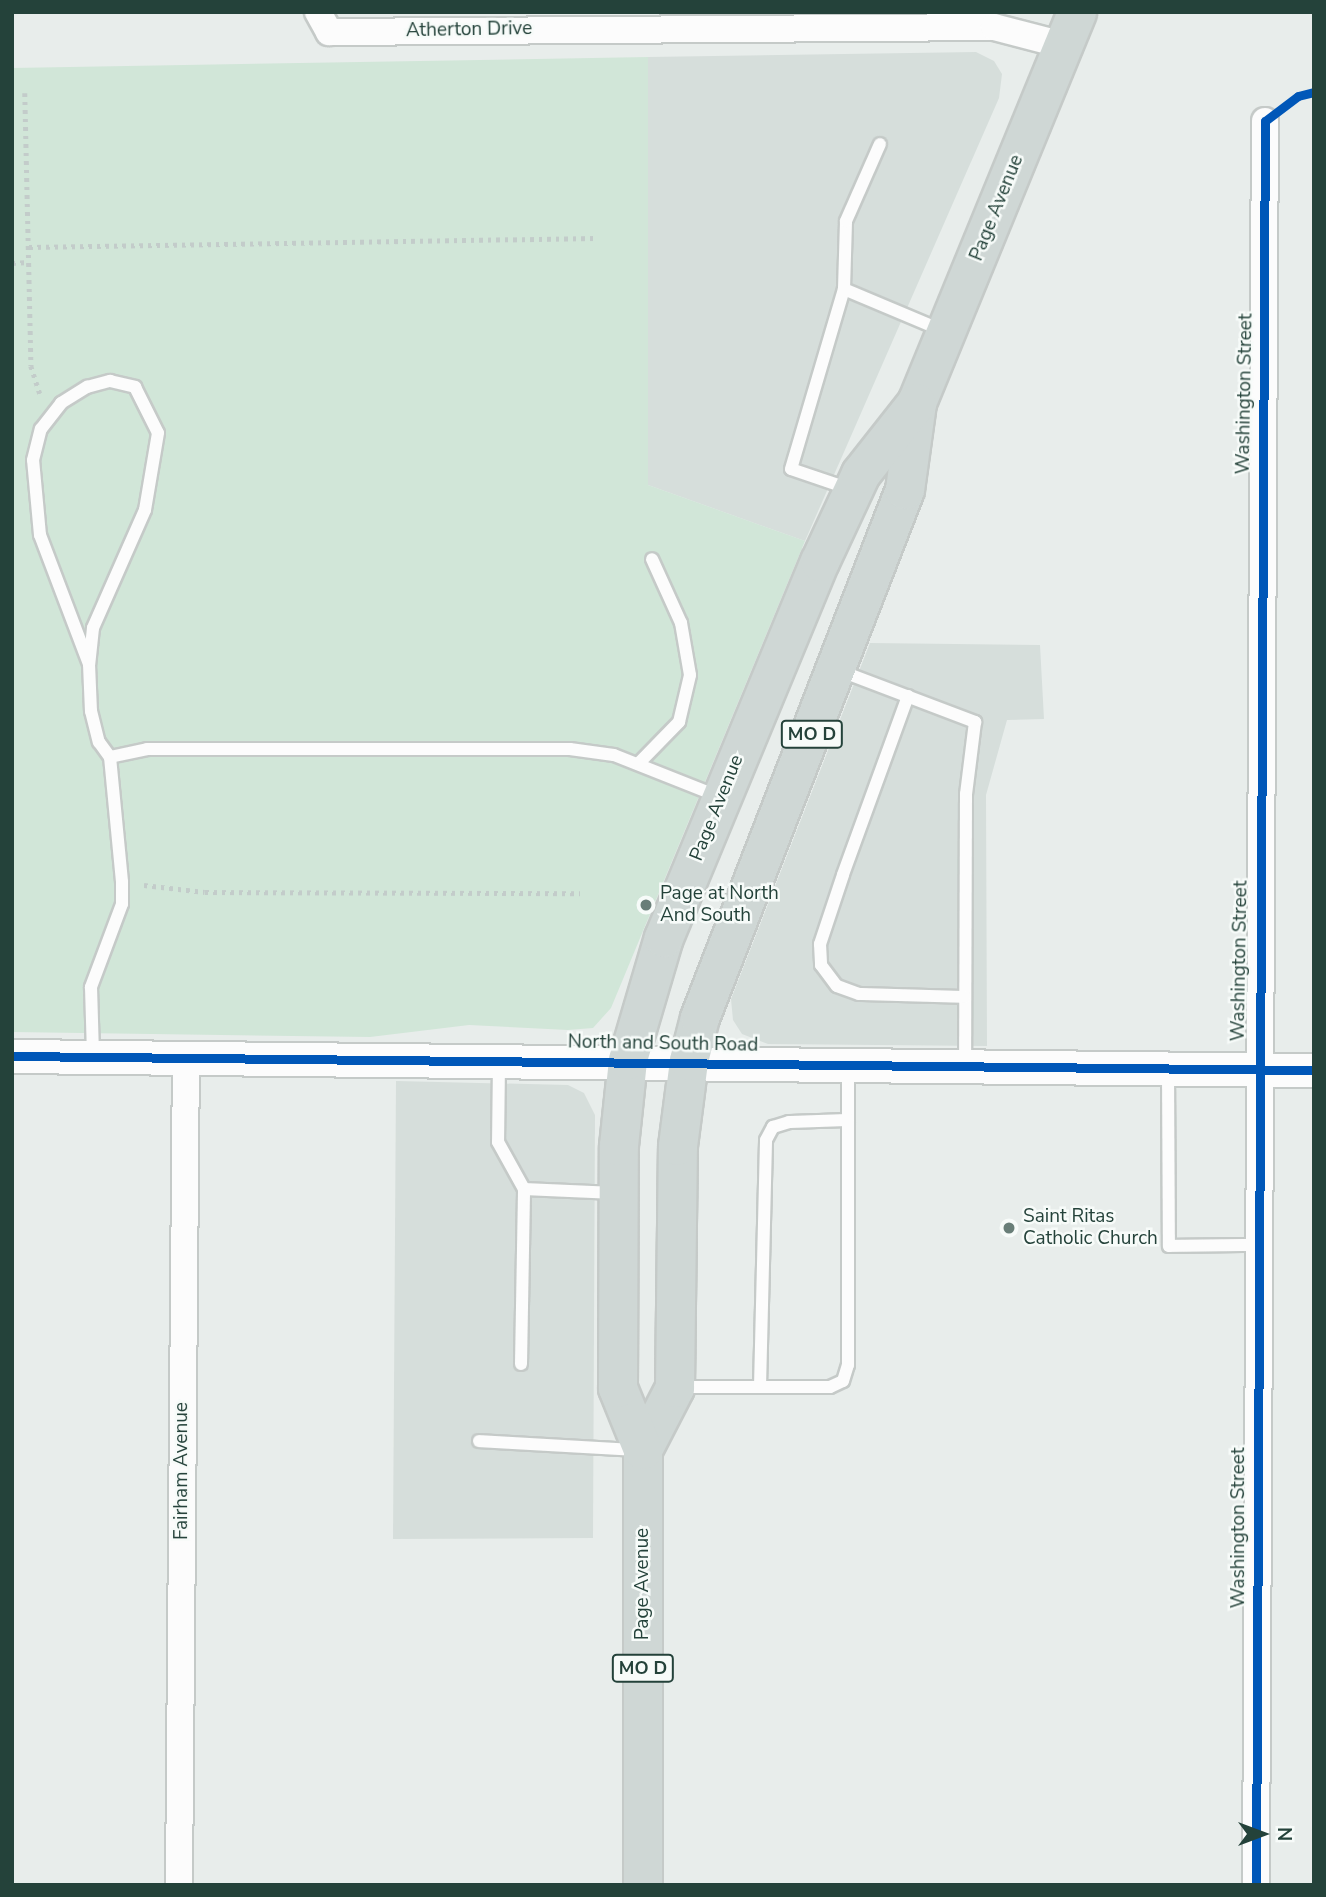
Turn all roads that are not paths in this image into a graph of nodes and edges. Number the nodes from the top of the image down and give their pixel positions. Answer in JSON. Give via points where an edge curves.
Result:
{"nodes":[{"id":1,"x":318,"y":12,"type":"edge"},
{"id":2,"x":632,"y":20,"type":"edge"},
{"id":3,"x":1070,"y":29,"type":"edge"},
{"id":4,"x":1265,"y":121,"type":"dead end"},
{"id":5,"x":880,"y":144,"type":"dead end"},
{"id":6,"x":844,"y":289,"type":"junction"},
{"id":7,"x":946,"y":332,"type":"junction"},
{"id":8,"x":917,"y":403,"type":"junction"},
{"id":9,"x":853,"y":491,"type":"junction"},
{"id":10,"x":652,"y":559,"type":"dead end"},
{"id":11,"x":89,"y":664,"type":"junction"},
{"id":12,"x":838,"y":670,"type":"junction"},
{"id":13,"x":908,"y":696,"type":"junction"},
{"id":14,"x":110,"y":757,"type":"junction"},
{"id":15,"x":638,"y":764,"type":"junction"},
{"id":16,"x":722,"y":797,"type":"junction"},
{"id":17,"x":965,"y":997,"type":"junction"},
{"id":18,"x":12,"y":1056,"type":"edge"},
{"id":19,"x":93,"y":1057,"type":"junction"},
{"id":20,"x":186,"y":1058,"type":"junction"},
{"id":21,"x":499,"y":1059,"type":"junction"},
{"id":22,"x":628,"y":1060,"type":"junction"},
{"id":23,"x":689,"y":1061,"type":"junction"},
{"id":24,"x":848,"y":1064,"type":"junction"},
{"id":25,"x":965,"y":1067,"type":"junction"},
{"id":26,"x":1257,"y":1069,"type":"junction"},
{"id":27,"x":1314,"y":1070,"type":"edge"},
{"id":28,"x":1168,"y":1071,"type":"junction"},
{"id":29,"x":848,"y":1120,"type":"junction"},
{"id":30,"x":524,"y":1189,"type":"junction"},
{"id":31,"x":619,"y":1193,"type":"junction"},
{"id":32,"x":1257,"y":1245,"type":"junction"},
{"id":33,"x":521,"y":1364,"type":"dead end"},
{"id":34,"x":760,"y":1387,"type":"junction"},
{"id":35,"x":675,"y":1388,"type":"junction"},
{"id":36,"x":479,"y":1441,"type":"dead end"},
{"id":37,"x":643,"y":1450,"type":"junction"},
{"id":38,"x":178,"y":1885,"type":"edge"},
{"id":39,"x":643,"y":1885,"type":"edge"},
{"id":40,"x":1256,"y":1885,"type":"edge"}],
"edges":[{"from":1,"to":2,"type":"street","name":"Atherton Drive","via":[[329,32]]},
{"from":2,"to":3,"type":"street","name":"Atherton Drive"},
{"from":3,"to":7,"type":"main road","name":"Page Avenue","number":"MO D"},
{"from":4,"to":26,"type":"street","name":"Washington Street"},
{"from":5,"to":6,"type":"lane","via":[[845,221]]},
{"from":6,"to":7,"type":"lane"},
{"from":6,"to":9,"type":"lane","via":[[791,469]]},
{"from":7,"to":8,"type":"main road","name":"Page Avenue","number":"MO D"},
{"from":8,"to":9,"type":"main road","name":"Page Avenue","number":"MO D","via":[[861,474]]},
{"from":8,"to":12,"type":"main road","name":"Page Avenue","number":"MO D","via":[[905,490]]},
{"from":9,"to":16,"type":"main road","name":"Page Avenue","number":"MO D"},
{"from":10,"to":15,"type":"lane","via":[[681,623],[690,675],[679,722]]},
{"from":11,"to":11,"type":"lane","via":[[93,628],[145,510],[158,433],[135,387],[110,381],[87,387],[55,411],[41,429],[33,460],[33,495],[50,569]]},
{"from":11,"to":14,"type":"lane","via":[[94,722],[99,742]]},
{"from":12,"to":13,"type":"lane"},
{"from":12,"to":23,"type":"main road","name":"Page Avenue","number":"MO D","via":[[714,978]]},
{"from":13,"to":17,"type":"lane","via":[[975,722],[966,794]]},
{"from":13,"to":17,"type":"lane","via":[[820,944],[821,965],[825,977],[836,986],[859,994]]},
{"from":14,"to":15,"type":"lane","via":[[147,749],[570,749]]},
{"from":14,"to":19,"type":"lane","via":[[122,904],[92,987]]},
{"from":15,"to":16,"type":"lane"},
{"from":16,"to":22,"type":"main road","name":"Page Avenue","number":"MO D","via":[[664,938]]},
{"from":17,"to":25,"type":"lane"},
{"from":18,"to":19,"type":"street","name":"North and South Road"},
{"from":19,"to":20,"type":"street","name":"North and South Road"},
{"from":20,"to":21,"type":"street","name":"North and South Road"},
{"from":20,"to":38,"type":"street","name":"Fairham Avenue"},
{"from":21,"to":22,"type":"street","name":"North and South Road"},
{"from":21,"to":30,"type":"lane","via":[[498,1142]]},
{"from":22,"to":23,"type":"street","name":"North and South Road"},
{"from":22,"to":31,"type":"main road","name":"Page Avenue","number":"MO D"},
{"from":23,"to":24,"type":"street","name":"North and South Road"},
{"from":23,"to":35,"type":"main road","name":"Page Avenue","number":"MO D","via":[[678,1146]]},
{"from":24,"to":25,"type":"street","name":"North and South Road"},
{"from":24,"to":29,"type":"lane"},
{"from":25,"to":28,"type":"street","name":"North and South Road"},
{"from":26,"to":27,"type":"street","name":"North and South Road"},
{"from":26,"to":28,"type":"street","name":"North and South Road"},
{"from":26,"to":32,"type":"street","name":"Washington Street"},
{"from":28,"to":32,"type":"lane","via":[[1168,1246]]},
{"from":29,"to":34,"type":"lane","via":[[789,1122],[773,1127],[766,1140]]},
{"from":29,"to":34,"type":"lane","via":[[848,1365],[843,1381],[830,1387]]},
{"from":30,"to":31,"type":"lane"},
{"from":30,"to":33,"type":"lane"},
{"from":31,"to":37,"type":"main road","name":"Page Avenue","number":"MO D","via":[[618,1388]]},
{"from":32,"to":40,"type":"street","name":"Washington Street"},
{"from":34,"to":35,"type":"lane"},
{"from":35,"to":37,"type":"main road","name":"Page Avenue","number":"MO D"},
{"from":36,"to":37,"type":"lane"},
{"from":37,"to":39,"type":"main road","name":"Page Avenue","number":"MO D"}]}
